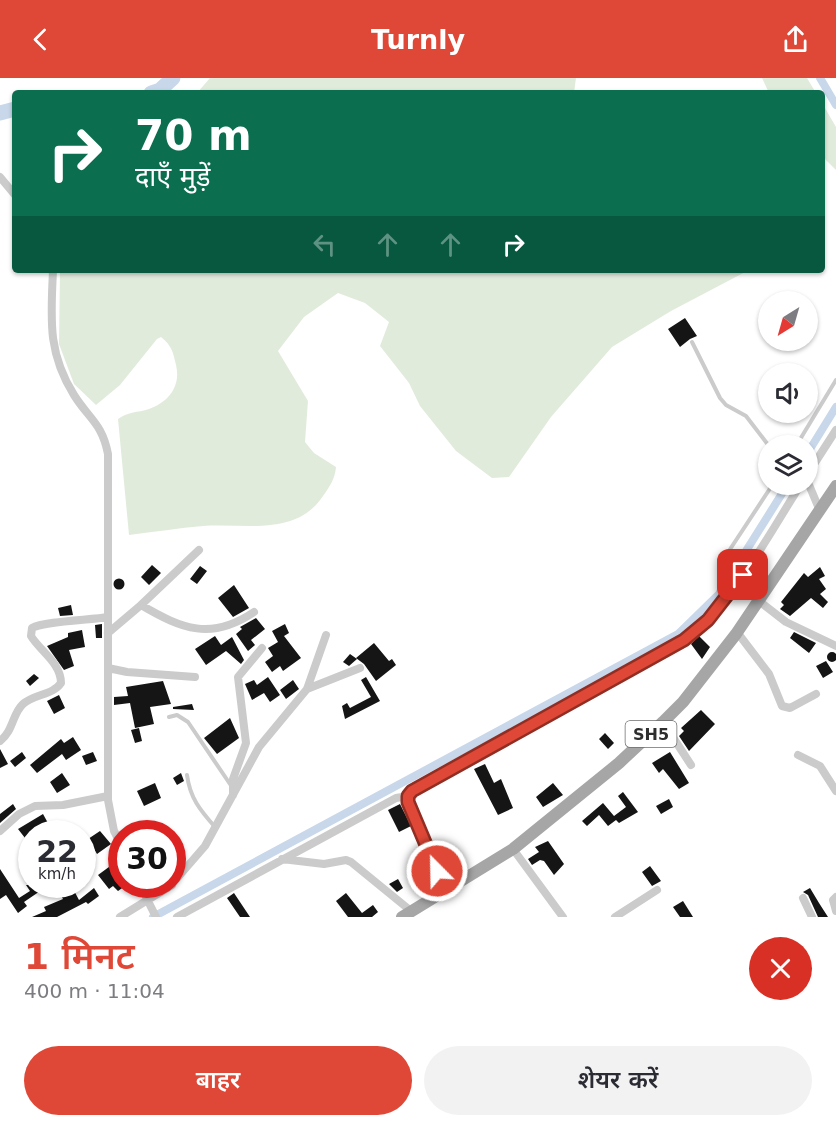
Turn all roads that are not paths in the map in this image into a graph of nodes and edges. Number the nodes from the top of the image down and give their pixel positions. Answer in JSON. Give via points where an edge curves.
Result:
{"nodes":[{"id":1,"x":0,"y":177,"type":"edge"},
{"id":2,"x":12,"y":191,"type":"edge"},
{"id":3,"x":52,"y":273,"type":"edge"},
{"id":4,"x":692,"y":342,"type":"dead end"},
{"id":5,"x":836,"y":380,"type":"edge"},
{"id":6,"x":836,"y":430,"type":"edge"},
{"id":7,"x":761,"y":435,"type":"edge"},
{"id":8,"x":803,"y":435,"type":"edge"},
{"id":9,"x":818,"y":458,"type":"edge"},
{"id":10,"x":836,"y":486,"type":"edge"},
{"id":11,"x":766,"y":495,"type":"edge"},
{"id":12,"x":794,"y":495,"type":"edge"},
{"id":13,"x":813,"y":495,"type":"edge"},
{"id":14,"x":820,"y":511,"type":"junction"},
{"id":15,"x":199,"y":550,"type":"dead end"},
{"id":16,"x":721,"y":563,"type":"dead end"},
{"id":17,"x":759,"y":601,"type":"junction"},
{"id":18,"x":141,"y":605,"type":"junction"},
{"id":19,"x":254,"y":612,"type":"dead end"},
{"id":20,"x":108,"y":617,"type":"junction"},
{"id":21,"x":737,"y":632,"type":"junction"},
{"id":22,"x":108,"y":633,"type":"junction"},
{"id":23,"x":326,"y":635,"type":"dead end"},
{"id":24,"x":836,"y":646,"type":"edge"},
{"id":25,"x":262,"y":648,"type":"dead end"},
{"id":26,"x":108,"y":668,"type":"junction"},
{"id":27,"x":360,"y":668,"type":"dead end"},
{"id":28,"x":195,"y":677,"type":"dead end"},
{"id":29,"x":307,"y":689,"type":"junction"},
{"id":30,"x":816,"y":694,"type":"dead end"},
{"id":31,"x":169,"y":717,"type":"dead end"},
{"id":32,"x":663,"y":722,"type":"junction"},
{"id":33,"x":0,"y":741,"type":"edge"},
{"id":34,"x":798,"y":755,"type":"dead end"},
{"id":35,"x":691,"y":765,"type":"dead end"},
{"id":36,"x":187,"y":775,"type":"dead end"},
{"id":37,"x":232,"y":787,"type":"junction"},
{"id":38,"x":836,"y":791,"type":"edge"},
{"id":39,"x":108,"y":796,"type":"junction"},
{"id":40,"x":408,"y":796,"type":"junction"},
{"id":41,"x":233,"y":797,"type":"junction"},
{"id":42,"x":112,"y":820,"type":"edge"},
{"id":43,"x":216,"y":828,"type":"junction"},
{"id":44,"x":0,"y":831,"type":"edge"},
{"id":45,"x":513,"y":849,"type":"junction"},
{"id":46,"x":282,"y":859,"type":"junction"},
{"id":47,"x":186,"y":868,"type":"edge"},
{"id":48,"x":657,"y":890,"type":"dead end"},
{"id":49,"x":445,"y":891,"type":"junction"},
{"id":50,"x":836,"y":897,"type":"edge"},
{"id":51,"x":803,"y":898,"type":"dead end"},
{"id":52,"x":152,"y":909,"type":"edge"},
{"id":53,"x":836,"y":911,"type":"edge"},
{"id":54,"x":407,"y":914,"type":"edge"},
{"id":55,"x":120,"y":917,"type":"edge"},
{"id":56,"x":177,"y":917,"type":"edge"},
{"id":57,"x":564,"y":917,"type":"edge"},
{"id":58,"x":615,"y":917,"type":"edge"},
{"id":59,"x":812,"y":917,"type":"edge"}],
"edges":[{"from":1,"to":2,"type":"street"},
{"from":3,"to":20,"type":"street","via":[[50,333],[59,367],[75,398],[104,435],[108,454]]},
{"from":4,"to":7,"type":"lane","via":[[720,398],[746,416]]},
{"from":5,"to":8,"type":"lane"},
{"from":6,"to":9,"type":"street"},
{"from":10,"to":14,"type":"main road","number":"SH5"},
{"from":11,"to":16,"type":"lane"},
{"from":12,"to":40,"type":"street","via":[[726,600],[684,640]]},
{"from":13,"to":14,"type":"street"},
{"from":14,"to":17,"type":"main road","number":"SH5"},
{"from":15,"to":18,"type":"street"},
{"from":17,"to":21,"type":"main road","number":"SH5"},
{"from":17,"to":24,"type":"street","via":[[786,622]]},
{"from":18,"to":19,"type":"street","via":[[188,628],[235,625]]},
{"from":18,"to":22,"type":"street"},
{"from":20,"to":22,"type":"street"},
{"from":20,"to":33,"type":"street","via":[[62,624],[49,622],[32,628],[31,636],[51,659],[61,683],[23,704],[13,727]]},
{"from":21,"to":30,"type":"street","via":[[769,674],[782,706],[790,708]]},
{"from":21,"to":32,"type":"main road","number":"SH5"},
{"from":22,"to":26,"type":"street"},
{"from":23,"to":29,"type":"street"},
{"from":25,"to":37,"type":"street","via":[[238,677],[246,743]]},
{"from":26,"to":28,"type":"street"},
{"from":26,"to":39,"type":"street"},
{"from":27,"to":29,"type":"street"},
{"from":29,"to":41,"type":"street","via":[[259,747]]},
{"from":31,"to":37,"type":"lane","via":[[177,715],[188,722]]},
{"from":32,"to":35,"type":"street"},
{"from":32,"to":45,"type":"main road","number":"SH5"},
{"from":34,"to":38,"type":"street","via":[[820,766]]},
{"from":36,"to":43,"type":"lane","via":[[193,799]]},
{"from":37,"to":41,"type":"street"},
{"from":39,"to":42,"type":"street"},
{"from":39,"to":44,"type":"street","via":[[35,806]]},
{"from":40,"to":46,"type":"street","via":[[396,798]]},
{"from":40,"to":49,"type":"street"},
{"from":41,"to":43,"type":"street"},
{"from":43,"to":47,"type":"street"},
{"from":45,"to":49,"type":"main road","number":"SH5"},
{"from":45,"to":57,"type":"street"},
{"from":46,"to":54,"type":"street","via":[[324,864],[351,862]]},
{"from":46,"to":56,"type":"street"},
{"from":48,"to":58,"type":"street"},
{"from":49,"to":54,"type":"main road","number":"SH5"},
{"from":50,"to":53,"type":"street"},
{"from":51,"to":59,"type":"street"},
{"from":52,"to":55,"type":"street"}]}
